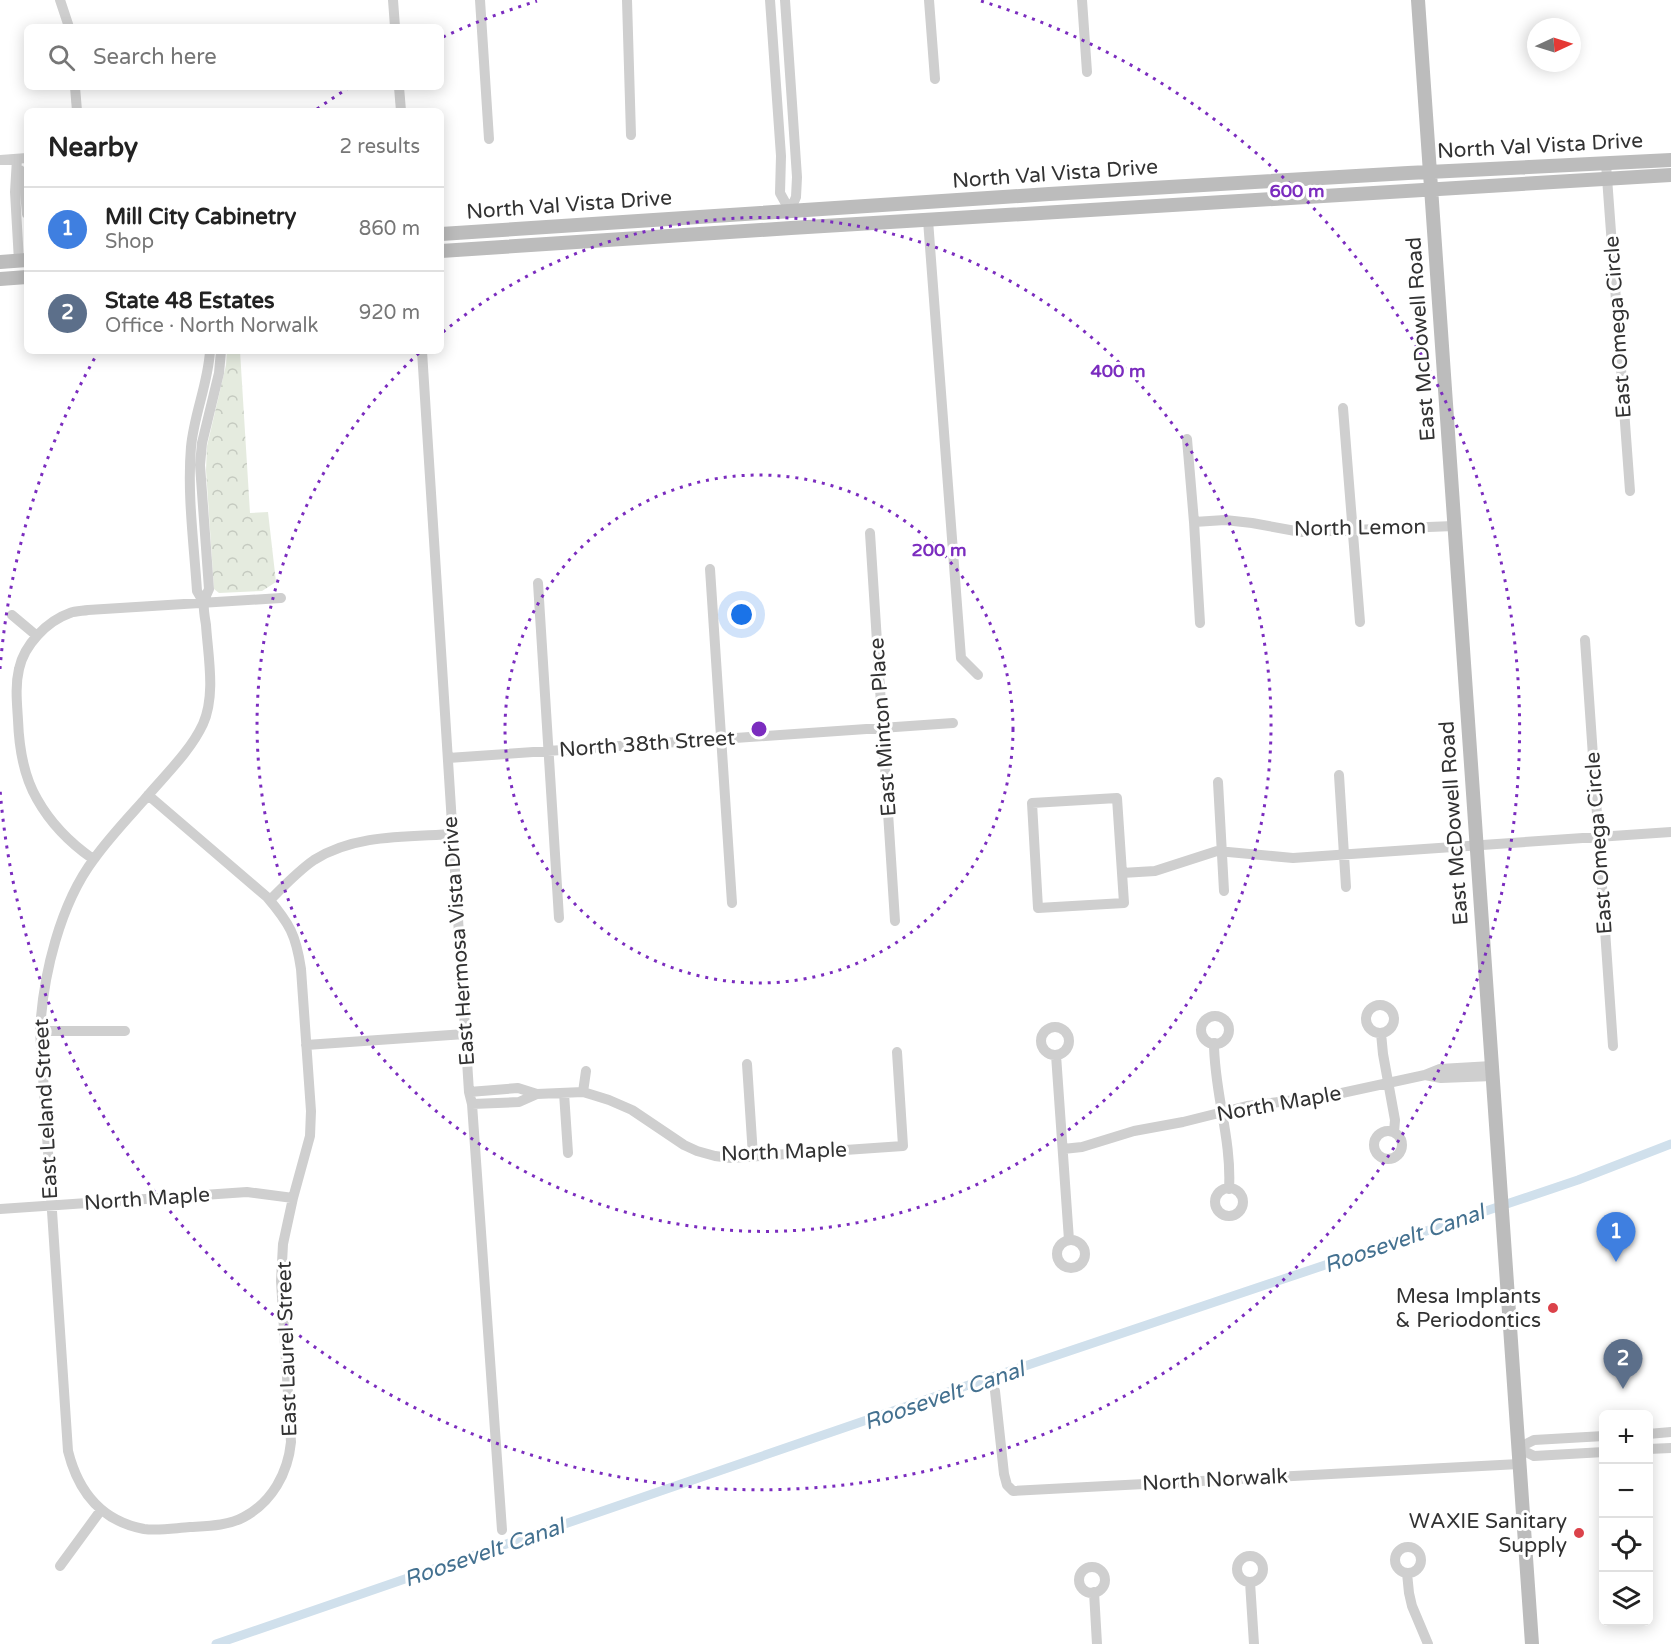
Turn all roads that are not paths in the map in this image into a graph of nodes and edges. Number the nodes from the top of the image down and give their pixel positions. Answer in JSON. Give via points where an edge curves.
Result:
{"nodes":[{"id":1,"x":60,"y":0,"type":"edge"},
{"id":2,"x":393,"y":0,"type":"edge"},
{"id":3,"x":480,"y":0,"type":"edge"},
{"id":4,"x":627,"y":0,"type":"edge"},
{"id":5,"x":770,"y":0,"type":"edge"},
{"id":6,"x":785,"y":0,"type":"edge"},
{"id":7,"x":929,"y":0,"type":"edge"},
{"id":8,"x":1082,"y":0,"type":"edge"},
{"id":9,"x":1418,"y":0,"type":"edge"},
{"id":10,"x":68,"y":24,"type":"edge"},
{"id":11,"x":395,"y":24,"type":"edge"},
{"id":12,"x":1087,"y":72,"type":"dead end"},
{"id":13,"x":935,"y":80,"type":"dead end"},
{"id":14,"x":75,"y":90,"type":"edge"},
{"id":15,"x":399,"y":90,"type":"edge"},
{"id":16,"x":77,"y":108,"type":"edge"},
{"id":17,"x":401,"y":108,"type":"edge"},
{"id":18,"x":631,"y":135,"type":"dead end"},
{"id":19,"x":489,"y":139,"type":"dead end"},
{"id":20,"x":22,"y":158,"type":"edge"},
{"id":21,"x":0,"y":160,"type":"edge"},
{"id":22,"x":1671,"y":160,"type":"edge"},
{"id":23,"x":1606,"y":164,"type":"junction"},
{"id":24,"x":1431,"y":172,"type":"junction"},
{"id":25,"x":1671,"y":175,"type":"edge"},
{"id":26,"x":1607,"y":179,"type":"junction"},
{"id":27,"x":24,"y":181,"type":"edge"},
{"id":28,"x":1231,"y":184,"type":"junction"},
{"id":29,"x":1432,"y":190,"type":"junction"},
{"id":30,"x":1116,"y":191,"type":"junction"},
{"id":31,"x":955,"y":201,"type":"junction"},
{"id":32,"x":1233,"y":201,"type":"junction"},
{"id":33,"x":927,"y":202,"type":"junction"},
{"id":34,"x":1117,"y":208,"type":"junction"},
{"id":35,"x":815,"y":210,"type":"junction"},
{"id":36,"x":790,"y":211,"type":"junction"},
{"id":37,"x":740,"y":214,"type":"junction"},
{"id":38,"x":696,"y":217,"type":"junction"},
{"id":39,"x":956,"y":218,"type":"junction"},
{"id":40,"x":673,"y":219,"type":"junction"},
{"id":41,"x":928,"y":220,"type":"junction"},
{"id":42,"x":22,"y":227,"type":"edge"},
{"id":43,"x":816,"y":227,"type":"junction"},
{"id":44,"x":791,"y":228,"type":"junction"},
{"id":45,"x":741,"y":232,"type":"junction"},
{"id":46,"x":444,"y":234,"type":"edge"},
{"id":47,"x":697,"y":235,"type":"junction"},
{"id":48,"x":674,"y":236,"type":"junction"},
{"id":49,"x":444,"y":251,"type":"edge"},
{"id":50,"x":23,"y":261,"type":"edge"},
{"id":51,"x":0,"y":262,"type":"edge"},
{"id":52,"x":24,"y":277,"type":"edge"},
{"id":53,"x":0,"y":279,"type":"edge"},
{"id":54,"x":210,"y":354,"type":"edge"},
{"id":55,"x":221,"y":354,"type":"edge"},
{"id":56,"x":422,"y":354,"type":"edge"},
{"id":57,"x":1343,"y":408,"type":"dead end"},
{"id":58,"x":1187,"y":439,"type":"dead end"},
{"id":59,"x":1630,"y":491,"type":"dead end"},
{"id":60,"x":1194,"y":522,"type":"junction"},
{"id":61,"x":1454,"y":526,"type":"junction"},
{"id":62,"x":1353,"y":531,"type":"junction"},
{"id":63,"x":870,"y":533,"type":"dead end"},
{"id":64,"x":710,"y":569,"type":"dead end"},
{"id":65,"x":538,"y":583,"type":"dead end"},
{"id":66,"x":281,"y":598,"type":"dead end"},
{"id":67,"x":204,"y":603,"type":"junction"},
{"id":68,"x":12,"y":615,"type":"dead end"},
{"id":69,"x":1360,"y":622,"type":"dead end"},
{"id":70,"x":1200,"y":623,"type":"dead end"},
{"id":71,"x":37,"y":636,"type":"junction"},
{"id":72,"x":1585,"y":640,"type":"dead end"},
{"id":73,"x":978,"y":675,"type":"dead end"},
{"id":74,"x":953,"y":723,"type":"dead end"},
{"id":75,"x":883,"y":728,"type":"junction"},
{"id":76,"x":721,"y":739,"type":"junction"},
{"id":77,"x":549,"y":751,"type":"junction"},
{"id":78,"x":448,"y":758,"type":"junction"},
{"id":79,"x":1339,"y":775,"type":"dead end"},
{"id":80,"x":1218,"y":782,"type":"dead end"},
{"id":81,"x":148,"y":795,"type":"junction"},
{"id":82,"x":1671,"y":832,"type":"edge"},
{"id":83,"x":453,"y":834,"type":"junction"},
{"id":84,"x":1598,"y":837,"type":"junction"},
{"id":85,"x":1477,"y":845,"type":"junction"},
{"id":86,"x":1222,"y":852,"type":"junction"},
{"id":87,"x":1344,"y":855,"type":"junction"},
{"id":88,"x":93,"y":859,"type":"junction"},
{"id":89,"x":1122,"y":873,"type":"junction"},
{"id":90,"x":1346,"y":887,"type":"dead end"},
{"id":91,"x":1224,"y":891,"type":"dead end"},
{"id":92,"x":270,"y":900,"type":"junction"},
{"id":93,"x":732,"y":903,"type":"dead end"},
{"id":94,"x":559,"y":918,"type":"dead end"},
{"id":95,"x":895,"y":921,"type":"dead end"},
{"id":96,"x":40,"y":1031,"type":"junction"},
{"id":97,"x":125,"y":1031,"type":"dead end"},
{"id":98,"x":1381,"y":1033,"type":"dead end"},
{"id":99,"x":465,"y":1034,"type":"junction"},
{"id":100,"x":1214,"y":1043,"type":"dead end"},
{"id":101,"x":306,"y":1045,"type":"junction"},
{"id":102,"x":1613,"y":1046,"type":"dead end"},
{"id":103,"x":897,"y":1052,"type":"dead end"},
{"id":104,"x":1056,"y":1055,"type":"dead end"},
{"id":105,"x":747,"y":1064,"type":"dead end"},
{"id":106,"x":586,"y":1071,"type":"dead end"},
{"id":107,"x":1492,"y":1071,"type":"junction"},
{"id":108,"x":1389,"y":1083,"type":"junction"},
{"id":109,"x":469,"y":1092,"type":"junction"},
{"id":110,"x":583,"y":1092,"type":"junction"},
{"id":111,"x":564,"y":1093,"type":"junction"},
{"id":112,"x":537,"y":1094,"type":"junction"},
{"id":113,"x":472,"y":1104,"type":"junction"},
{"id":114,"x":1222,"y":1112,"type":"junction"},
{"id":115,"x":1394,"y":1132,"type":"dead end"},
{"id":116,"x":1063,"y":1149,"type":"junction"},
{"id":117,"x":568,"y":1153,"type":"dead end"},
{"id":118,"x":753,"y":1156,"type":"junction"},
{"id":119,"x":1229,"y":1189,"type":"dead end"},
{"id":120,"x":293,"y":1198,"type":"junction"},
{"id":121,"x":51,"y":1206,"type":"junction"},
{"id":122,"x":0,"y":1209,"type":"edge"},
{"id":123,"x":1070,"y":1240,"type":"dead end"},
{"id":124,"x":995,"y":1391,"type":"dead end"},
{"id":125,"x":1671,"y":1432,"type":"edge"},
{"id":126,"x":1653,"y":1434,"type":"edge"},
{"id":127,"x":1599,"y":1436,"type":"edge"},
{"id":128,"x":1518,"y":1448,"type":"junction"},
{"id":129,"x":1671,"y":1448,"type":"edge"},
{"id":130,"x":1653,"y":1449,"type":"edge"},
{"id":131,"x":1599,"y":1452,"type":"edge"},
{"id":132,"x":1519,"y":1464,"type":"junction"},
{"id":133,"x":101,"y":1510,"type":"junction"},
{"id":134,"x":502,"y":1530,"type":"dead end"},
{"id":135,"x":60,"y":1566,"type":"dead end"},
{"id":136,"x":1407,"y":1573,"type":"dead end"},
{"id":137,"x":1250,"y":1582,"type":"dead end"},
{"id":138,"x":1094,"y":1592,"type":"dead end"},
{"id":139,"x":1097,"y":1644,"type":"edge"},
{"id":140,"x":1254,"y":1644,"type":"edge"},
{"id":141,"x":1428,"y":1644,"type":"edge"},
{"id":142,"x":1532,"y":1644,"type":"edge"}],
"edges":[{"from":1,"to":10,"type":"street"},
{"from":2,"to":11,"type":"street"},
{"from":3,"to":19,"type":"street"},
{"from":4,"to":18,"type":"street"},
{"from":5,"to":36,"type":"street","via":[[780,193]]},
{"from":6,"to":36,"type":"street","via":[[797,177],[796,197]]},
{"from":7,"to":13,"type":"street"},
{"from":8,"to":12,"type":"street"},
{"from":9,"to":24,"type":"main road","name":"East McDowell Road"},
{"from":14,"to":16,"type":"street"},
{"from":15,"to":17,"type":"street"},
{"from":20,"to":21,"type":"street"},
{"from":20,"to":27,"type":"street"},
{"from":20,"to":42,"type":"street","via":[[15,192]]},
{"from":22,"to":23,"type":"main road","name":"North Val Vista Drive"},
{"from":23,"to":24,"type":"main road","name":"North Val Vista Drive"},
{"from":23,"to":26,"type":"street","name":"East Omega Circle"},
{"from":24,"to":28,"type":"main road","name":"North Val Vista Drive"},
{"from":24,"to":29,"type":"main road","name":"East McDowell Road"},
{"from":25,"to":26,"type":"main road","name":"North Val Vista Drive"},
{"from":26,"to":29,"type":"main road","name":"North Val Vista Drive"},
{"from":26,"to":59,"type":"street","name":"East Omega Circle"},
{"from":28,"to":30,"type":"main road","name":"North Val Vista Drive"},
{"from":28,"to":32,"type":"main road"},
{"from":29,"to":32,"type":"main road","name":"North Val Vista Drive"},
{"from":29,"to":61,"type":"main road","name":"East McDowell Road"},
{"from":30,"to":31,"type":"main road","name":"North Val Vista Drive"},
{"from":30,"to":34,"type":"main road"},
{"from":31,"to":33,"type":"main road","name":"North Val Vista Drive"},
{"from":31,"to":39,"type":"main road"},
{"from":32,"to":34,"type":"main road","name":"North Val Vista Drive"},
{"from":33,"to":35,"type":"main road","name":"North Val Vista Drive"},
{"from":33,"to":41,"type":"main road"},
{"from":34,"to":39,"type":"main road","name":"North Val Vista Drive"},
{"from":35,"to":36,"type":"main road","name":"North Val Vista Drive"},
{"from":35,"to":43,"type":"main road"},
{"from":36,"to":37,"type":"main road","name":"North Val Vista Drive"},
{"from":36,"to":44,"type":"main road"},
{"from":37,"to":38,"type":"main road","name":"North Val Vista Drive"},
{"from":37,"to":45,"type":"main road"},
{"from":38,"to":40,"type":"main road","name":"North Val Vista Drive"},
{"from":38,"to":47,"type":"main road"},
{"from":39,"to":41,"type":"main road","name":"North Val Vista Drive"},
{"from":40,"to":46,"type":"main road","name":"North Val Vista Drive"},
{"from":40,"to":48,"type":"main road"},
{"from":41,"to":43,"type":"main road","name":"North Val Vista Drive"},
{"from":41,"to":73,"type":"street","via":[[960,658]]},
{"from":42,"to":50,"type":"street"},
{"from":43,"to":44,"type":"main road","name":"North Val Vista Drive"},
{"from":44,"to":45,"type":"main road","name":"North Val Vista Drive"},
{"from":45,"to":47,"type":"main road","name":"North Val Vista Drive"},
{"from":47,"to":48,"type":"main road","name":"North Val Vista Drive"},
{"from":48,"to":49,"type":"main road","name":"North Val Vista Drive"},
{"from":50,"to":51,"type":"main road"},
{"from":52,"to":53,"type":"main road"},
{"from":54,"to":67,"type":"street","name":"East Leland Street","via":[[195,419],[190,466],[197,591]]},
{"from":55,"to":67,"type":"street","name":"East Leland Street","via":[[202,443],[209,589]]},
{"from":56,"to":78,"type":"street","name":"East Hermosa Vista Drive"},
{"from":57,"to":62,"type":"street"},
{"from":58,"to":60,"type":"street"},
{"from":60,"to":62,"type":"street","name":"North Lemon","via":[[1225,520],[1300,532]]},
{"from":60,"to":70,"type":"street"},
{"from":61,"to":62,"type":"street","name":"North Lemon"},
{"from":61,"to":85,"type":"main road","name":"East McDowell Road"},
{"from":62,"to":69,"type":"street"},
{"from":63,"to":75,"type":"street","name":"East Minton Place"},
{"from":64,"to":76,"type":"street"},
{"from":65,"to":77,"type":"street"},
{"from":66,"to":67,"type":"street"},
{"from":67,"to":71,"type":"street","via":[[88,609],[57,619]]},
{"from":67,"to":81,"type":"street","name":"East Leland Street","via":[[210,680],[208,708],[185,751]]},
{"from":68,"to":71,"type":"street"},
{"from":71,"to":88,"type":"street","via":[[24,654],[17,680],[21,756],[37,800],[68,840]]},
{"from":72,"to":84,"type":"street","name":"East Omega Circle"},
{"from":74,"to":75,"type":"street","name":"North 38th Street"},
{"from":75,"to":76,"type":"street","name":"North 38th Street"},
{"from":75,"to":95,"type":"street","name":"East Minton Place"},
{"from":76,"to":77,"type":"street","name":"North 38th Street"},
{"from":76,"to":93,"type":"street"},
{"from":77,"to":78,"type":"street","name":"North 38th Street"},
{"from":77,"to":94,"type":"street"},
{"from":78,"to":83,"type":"street","name":"East Hermosa Vista Drive"},
{"from":79,"to":87,"type":"street"},
{"from":80,"to":86,"type":"street"},
{"from":81,"to":88,"type":"street","name":"East Leland Street"},
{"from":81,"to":92,"type":"street","name":"East Laurel Street"},
{"from":82,"to":84,"type":"street"},
{"from":83,"to":92,"type":"street","via":[[373,840],[334,850],[305,867]]},
{"from":83,"to":99,"type":"street","name":"East Hermosa Vista Drive"},
{"from":84,"to":85,"type":"street"},
{"from":84,"to":102,"type":"street","name":"East Omega Circle"},
{"from":85,"to":87,"type":"street"},
{"from":85,"to":107,"type":"main road","name":"East McDowell Road"},
{"from":86,"to":87,"type":"street","via":[[1293,858]]},
{"from":86,"to":89,"type":"street","via":[[1155,871]]},
{"from":86,"to":91,"type":"street"},
{"from":87,"to":90,"type":"street"},
{"from":88,"to":96,"type":"street","name":"East Leland Street","via":[[63,919],[44,990]]},
{"from":89,"to":89,"type":"street","via":[[1124,903],[1038,908],[1032,803],[1117,798]]},
{"from":92,"to":101,"type":"street","name":"East Laurel Street","via":[[292,930],[298,946]]},
{"from":96,"to":97,"type":"street"},
{"from":96,"to":121,"type":"street","name":"East Leland Street"},
{"from":98,"to":108,"type":"street"},
{"from":99,"to":101,"type":"street"},
{"from":99,"to":109,"type":"street","name":"East Hermosa Vista Drive"},
{"from":100,"to":114,"type":"street"},
{"from":101,"to":120,"type":"street","name":"East Laurel Street","via":[[310,1137]]},
{"from":103,"to":118,"type":"street","name":"North Maple","via":[[903,1146]]},
{"from":104,"to":116,"type":"street"},
{"from":105,"to":118,"type":"street"},
{"from":106,"to":110,"type":"street"},
{"from":107,"to":108,"type":"street","name":"North Maple","via":[[1440,1069]]},
{"from":107,"to":128,"type":"main road","name":"East McDowell Road"},
{"from":108,"to":114,"type":"street","name":"North Maple"},
{"from":108,"to":115,"type":"street"},
{"from":109,"to":112,"type":"street","name":"North Maple","via":[[518,1088]]},
{"from":109,"to":113,"type":"street","name":"East Hermosa Vista Drive"},
{"from":110,"to":111,"type":"street","name":"North Maple"},
{"from":110,"to":118,"type":"street","name":"North Maple","via":[[632,1110],[697,1151],[731,1158]]},
{"from":111,"to":112,"type":"street","name":"North Maple"},
{"from":111,"to":117,"type":"street"},
{"from":112,"to":113,"type":"street","name":"North Maple","via":[[519,1102]]},
{"from":113,"to":134,"type":"street","name":"East Hermosa Vista Drive"},
{"from":114,"to":116,"type":"street","name":"North Maple"},
{"from":114,"to":119,"type":"street"},
{"from":116,"to":123,"type":"street"},
{"from":120,"to":121,"type":"street","name":"North Maple","via":[[248,1192]]},
{"from":120,"to":133,"type":"street","name":"East Laurel Street","via":[[283,1244],[281,1281],[290,1456],[271,1495],[243,1518],[212,1526],[144,1529]]},
{"from":121,"to":122,"type":"street","name":"North Maple"},
{"from":121,"to":133,"type":"street","name":"East Leland Street","via":[[68,1451],[73,1471]]},
{"from":124,"to":132,"type":"street","name":"North Norwalk","via":[[1004,1474],[1013,1491]]},
{"from":125,"to":126,"type":"street"},
{"from":127,"to":128,"type":"street","via":[[1534,1440]]},
{"from":128,"to":131,"type":"street","via":[[1534,1456]]},
{"from":128,"to":132,"type":"main road","name":"East McDowell Road"},
{"from":129,"to":130,"type":"street"},
{"from":132,"to":142,"type":"main road","name":"East McDowell Road"},
{"from":133,"to":135,"type":"street"},
{"from":136,"to":141,"type":"street","via":[[1412,1606]]},
{"from":137,"to":140,"type":"street"},
{"from":138,"to":139,"type":"street"}]}
